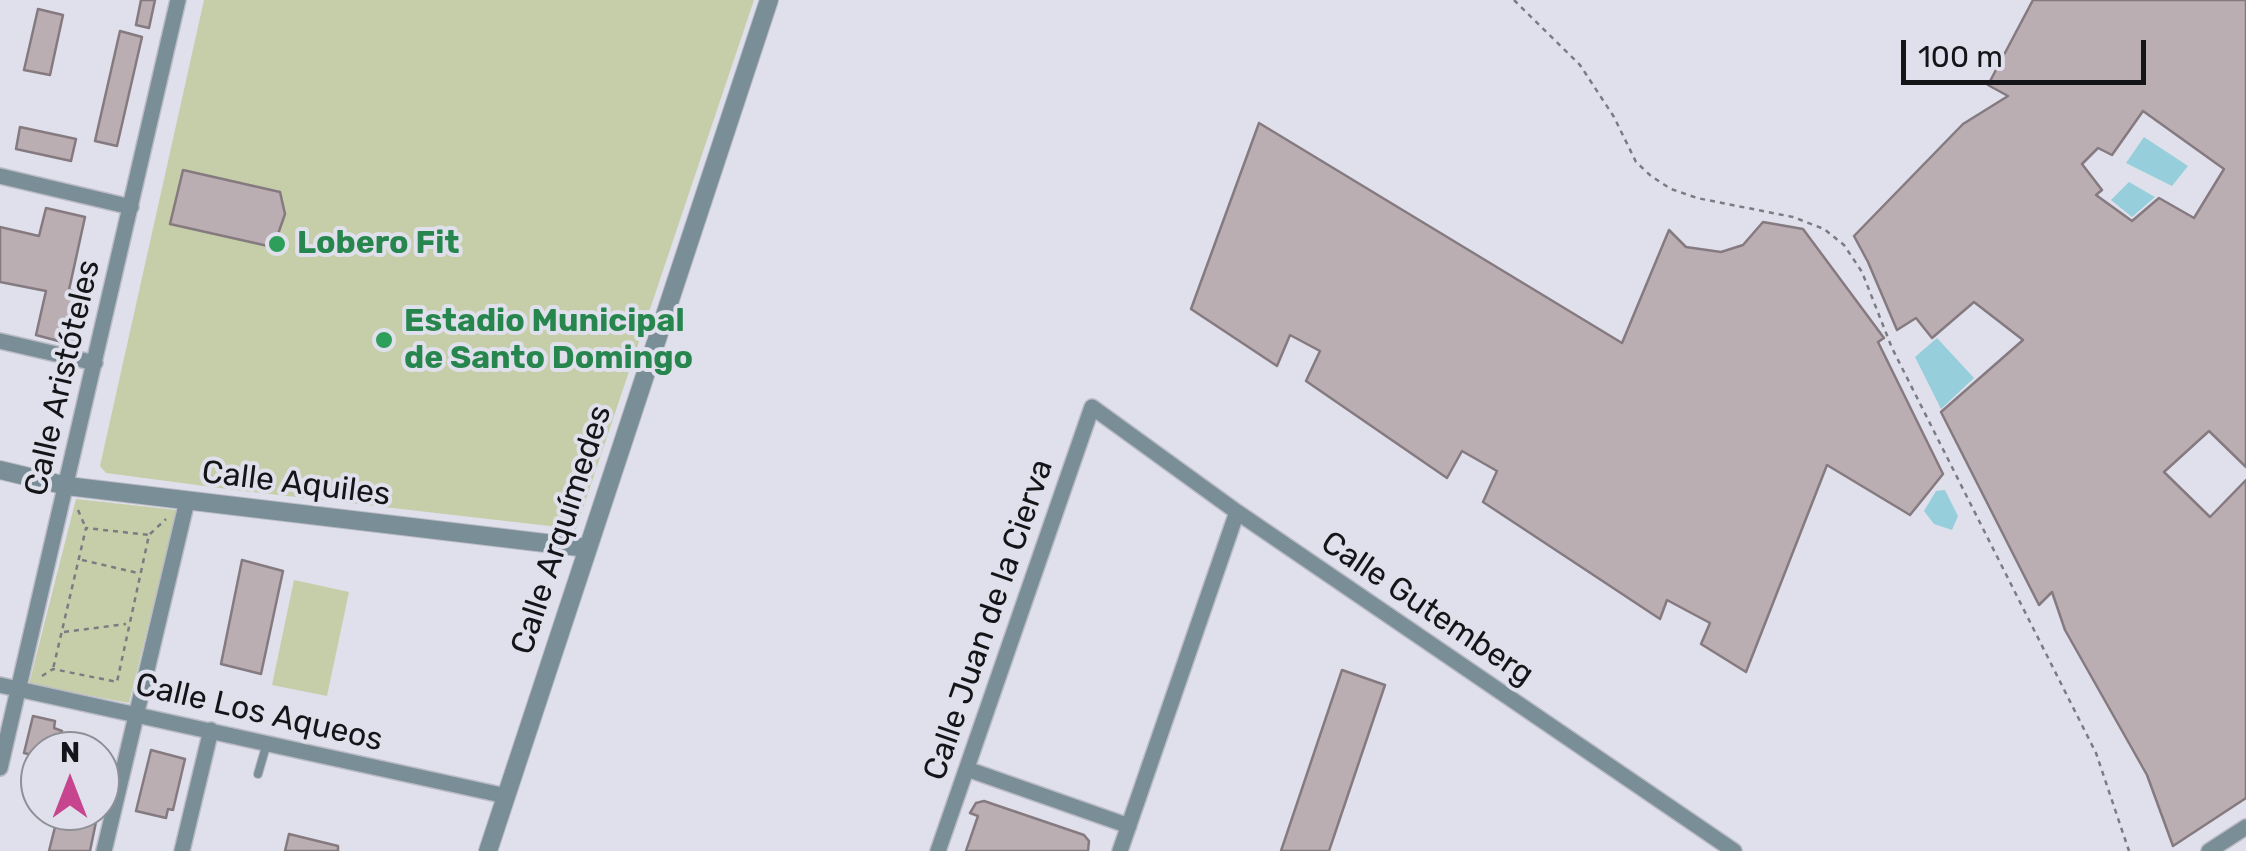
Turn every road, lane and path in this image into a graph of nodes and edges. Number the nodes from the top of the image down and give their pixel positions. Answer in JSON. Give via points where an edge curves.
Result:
{"nodes":[{"id":1,"x":178,"y":0,"type":"edge"},
{"id":2,"x":770,"y":0,"type":"edge"},
{"id":3,"x":1514,"y":0,"type":"edge"},
{"id":4,"x":0,"y":176,"type":"edge"},
{"id":5,"x":131,"y":206,"type":"junction"},
{"id":6,"x":0,"y":341,"type":"edge"},
{"id":7,"x":95,"y":364,"type":"junction"},
{"id":8,"x":1092,"y":407,"type":"joint"},
{"id":9,"x":0,"y":470,"type":"edge"},
{"id":10,"x":66,"y":486,"type":"junction"},
{"id":11,"x":187,"y":501,"type":"junction"},
{"id":12,"x":1237,"y":512,"type":"junction"},
{"id":13,"x":587,"y":548,"type":"junction"},
{"id":14,"x":80,"y":560,"type":"junction"},
{"id":15,"x":140,"y":573,"type":"junction"},
{"id":16,"x":127,"y":624,"type":"junction"},
{"id":17,"x":63,"y":632,"type":"junction"},
{"id":18,"x":53,"y":670,"type":"junction"},
{"id":19,"x":0,"y":685,"type":"edge"},
{"id":20,"x":19,"y":689,"type":"junction"},
{"id":21,"x":136,"y":714,"type":"junction"},
{"id":22,"x":211,"y":730,"type":"junction"},
{"id":23,"x":266,"y":743,"type":"junction"},
{"id":24,"x":0,"y":768,"type":"edge"},
{"id":25,"x":967,"y":769,"type":"junction"},
{"id":26,"x":258,"y":774,"type":"dead end"},
{"id":27,"x":506,"y":796,"type":"junction"},
{"id":28,"x":1129,"y":826,"type":"junction"},
{"id":29,"x":2246,"y":827,"type":"edge"},
{"id":30,"x":104,"y":851,"type":"edge"},
{"id":31,"x":182,"y":851,"type":"edge"},
{"id":32,"x":488,"y":851,"type":"edge"},
{"id":33,"x":938,"y":851,"type":"edge"},
{"id":34,"x":1120,"y":851,"type":"edge"},
{"id":35,"x":1734,"y":851,"type":"edge"},
{"id":36,"x":2128,"y":851,"type":"edge"},
{"id":37,"x":2209,"y":851,"type":"edge"}],
"edges":[{"from":1,"to":5,"type":"street","name":"Calle Aristóteles"},
{"from":2,"to":13,"type":"street","name":"Calle Arquímedes"},
{"from":3,"to":36,"type":"path","via":[[1580,65],[1636,162],[1651,176],[1697,198],[1793,217],[1844,245],[2096,753]]},
{"from":4,"to":5,"type":"street"},
{"from":5,"to":7,"type":"street","name":"Calle Aristóteles"},
{"from":6,"to":7,"type":"street"},
{"from":7,"to":10,"type":"street","name":"Calle Aristóteles"},
{"from":8,"to":12,"type":"street","name":"Calle Gutemberg"},
{"from":8,"to":25,"type":"street","name":"Calle Juan de la Cierva"},
{"from":9,"to":10,"type":"street","name":"Calle Aquiles"},
{"from":10,"to":11,"type":"street","name":"Calle Aquiles"},
{"from":10,"to":20,"type":"street","name":"Calle Aristóteles"},
{"from":11,"to":13,"type":"street","name":"Calle Aquiles"},
{"from":11,"to":21,"type":"street"},
{"from":12,"to":28,"type":"street"},
{"from":12,"to":35,"type":"street","name":"Calle Gutemberg"},
{"from":13,"to":27,"type":"street","name":"Calle Arquímedes"},
{"from":14,"to":15,"type":"path"},
{"from":14,"to":15,"type":"path","via":[[86,528],[149,535]]},
{"from":14,"to":17,"type":"path"},
{"from":15,"to":16,"type":"path"},
{"from":16,"to":17,"type":"path"},
{"from":16,"to":18,"type":"path","via":[[117,682]]},
{"from":17,"to":18,"type":"path"},
{"from":18,"to":20,"type":"path"},
{"from":19,"to":20,"type":"street","name":"Calle Los Aqueos"},
{"from":20,"to":21,"type":"street","name":"Calle Los Aqueos"},
{"from":20,"to":24,"type":"street","name":"Calle Aristóteles"},
{"from":21,"to":22,"type":"street","name":"Calle Los Aqueos"},
{"from":21,"to":30,"type":"street"},
{"from":22,"to":23,"type":"street","name":"Calle Los Aqueos"},
{"from":22,"to":31,"type":"street"},
{"from":23,"to":26,"type":"lane"},
{"from":23,"to":27,"type":"street","name":"Calle Los Aqueos"},
{"from":25,"to":28,"type":"street"},
{"from":25,"to":33,"type":"street","name":"Calle Juan de la Cierva"},
{"from":27,"to":32,"type":"street","name":"Calle Arquímedes"},
{"from":28,"to":34,"type":"street"},
{"from":29,"to":37,"type":"street"}]}
